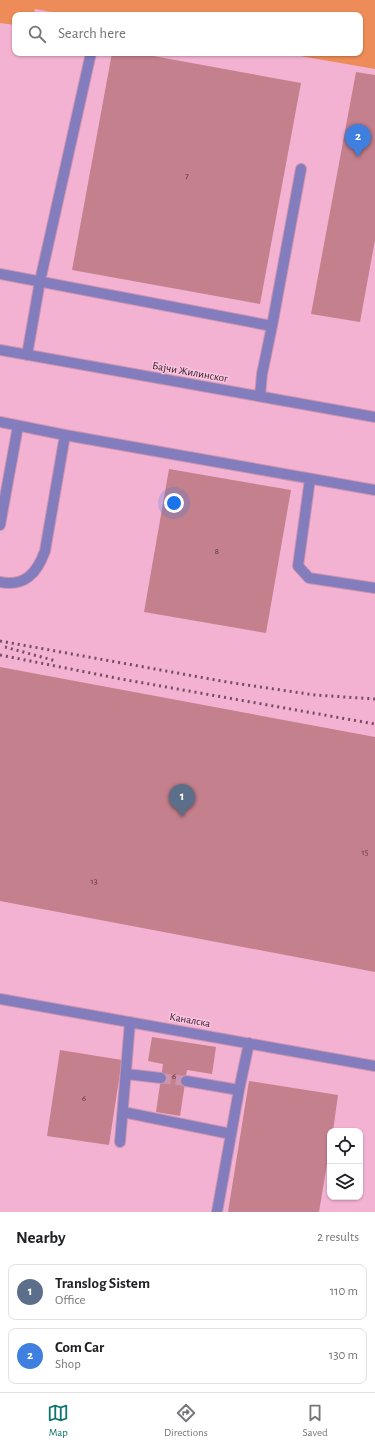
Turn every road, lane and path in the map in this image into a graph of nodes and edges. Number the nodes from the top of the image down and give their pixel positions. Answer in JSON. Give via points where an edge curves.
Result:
{"nodes":[{"id":1,"x":90,"y":56,"type":"edge"},
{"id":2,"x":301,"y":169,"type":"dead end"},
{"id":3,"x":0,"y":274,"type":"edge"},
{"id":4,"x":40,"y":281,"type":"junction"},
{"id":5,"x":272,"y":326,"type":"junction"},
{"id":6,"x":0,"y":350,"type":"edge"},
{"id":7,"x":27,"y":355,"type":"junction"},
{"id":8,"x":260,"y":396,"type":"junction"},
{"id":9,"x":375,"y":417,"type":"edge"},
{"id":10,"x":0,"y":422,"type":"edge"},
{"id":11,"x":18,"y":426,"type":"junction"},
{"id":12,"x":65,"y":435,"type":"junction"},
{"id":13,"x":310,"y":479,"type":"junction"},
{"id":14,"x":375,"y":490,"type":"edge"},
{"id":15,"x":0,"y":525,"type":"edge"},
{"id":16,"x":0,"y":582,"type":"edge"},
{"id":17,"x":375,"y":588,"type":"edge"},
{"id":18,"x":0,"y":999,"type":"edge"},
{"id":19,"x":130,"y":1022,"type":"junction"},
{"id":20,"x":249,"y":1043,"type":"junction"},
{"id":21,"x":375,"y":1066,"type":"edge"},
{"id":22,"x":126,"y":1074,"type":"junction"},
{"id":23,"x":161,"y":1078,"type":"tunnel mouth"},
{"id":24,"x":186,"y":1082,"type":"tunnel mouth"},
{"id":25,"x":239,"y":1090,"type":"junction"},
{"id":26,"x":123,"y":1112,"type":"junction"},
{"id":27,"x":231,"y":1134,"type":"junction"},
{"id":28,"x":120,"y":1142,"type":"dead end"},
{"id":29,"x":217,"y":1212,"type":"edge"}],
"edges":[{"from":1,"to":4,"type":"street"},
{"from":2,"to":5,"type":"street"},
{"from":3,"to":4,"type":"street"},
{"from":4,"to":5,"type":"street"},
{"from":4,"to":7,"type":"street"},
{"from":5,"to":8,"type":"street"},
{"from":6,"to":7,"type":"street","name":"Бајчи Жилинског"},
{"from":7,"to":8,"type":"street","name":"Бајчи Жилинског"},
{"from":8,"to":9,"type":"street","name":"Бајчи Жилинског"},
{"from":10,"to":11,"type":"street"},
{"from":11,"to":12,"type":"street"},
{"from":11,"to":15,"type":"street"},
{"from":12,"to":13,"type":"street"},
{"from":12,"to":16,"type":"street","via":[[45,551],[40,566],[31,576],[20,582]]},
{"from":13,"to":14,"type":"street"},
{"from":13,"to":17,"type":"street","via":[[298,566],[309,578]]},
{"from":18,"to":19,"type":"street","name":"Каналска"},
{"from":19,"to":20,"type":"street","name":"Каналска"},
{"from":19,"to":22,"type":"street"},
{"from":20,"to":21,"type":"street","name":"Каналска"},
{"from":20,"to":25,"type":"street"},
{"from":22,"to":23,"type":"street"},
{"from":22,"to":26,"type":"street"},
{"from":24,"to":25,"type":"street"},
{"from":25,"to":27,"type":"street"},
{"from":26,"to":27,"type":"street"},
{"from":26,"to":28,"type":"street"},
{"from":27,"to":29,"type":"street"}]}
